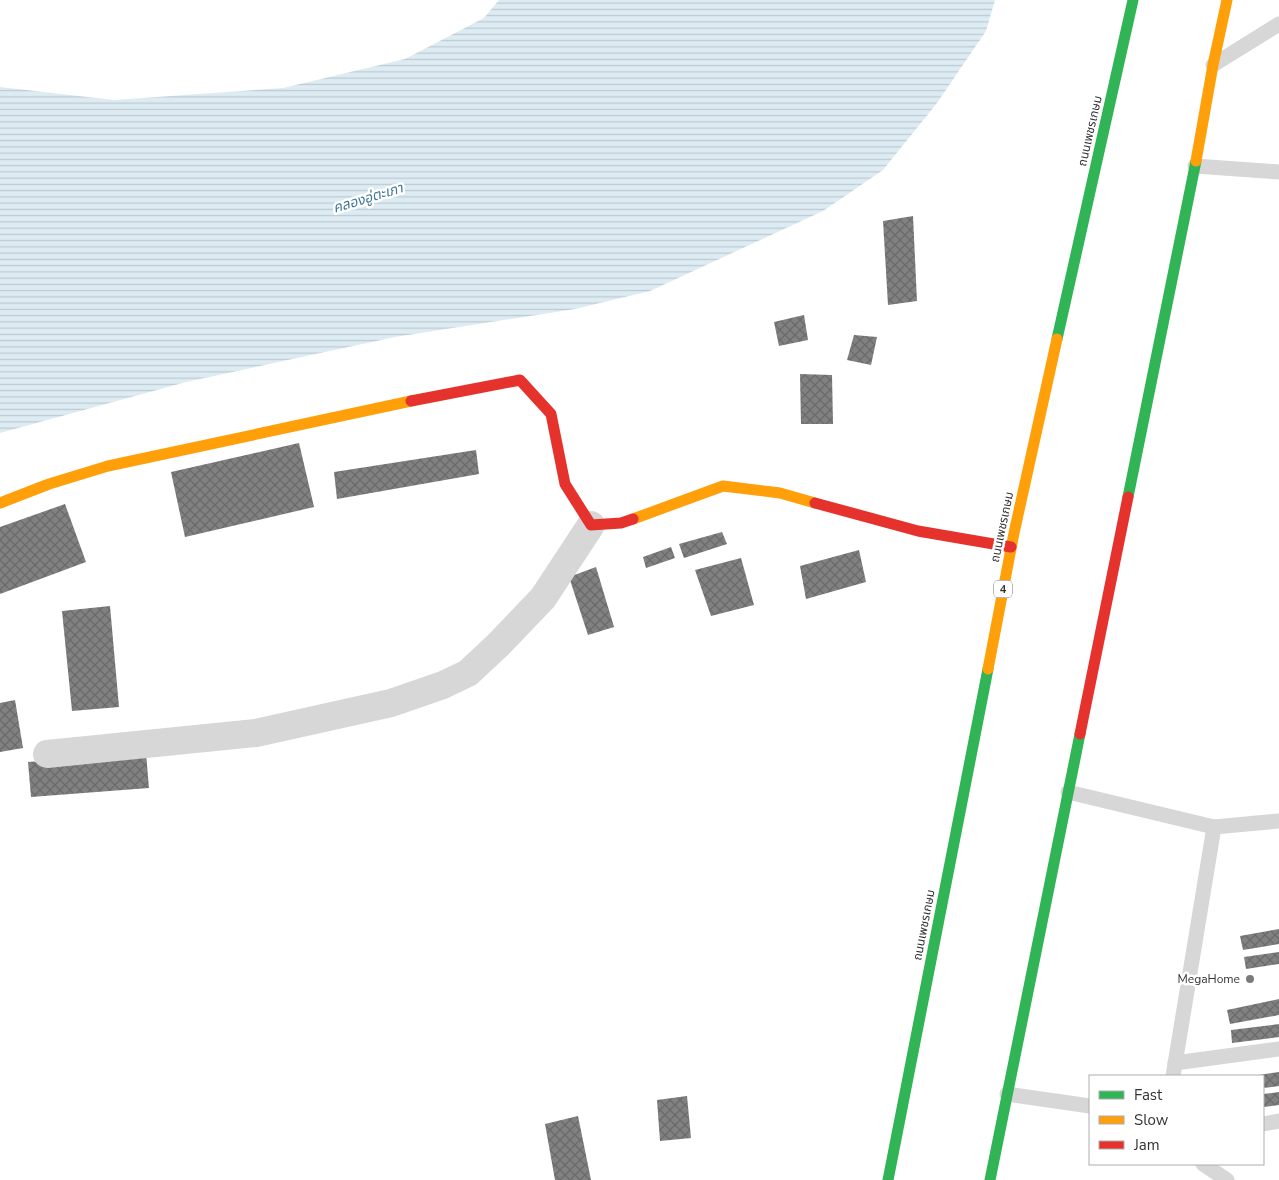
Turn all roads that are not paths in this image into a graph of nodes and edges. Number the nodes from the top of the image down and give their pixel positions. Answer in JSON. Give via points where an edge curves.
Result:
{"nodes":[{"id":1,"x":1133,"y":0,"type":"edge"},
{"id":2,"x":1227,"y":0,"type":"edge"},
{"id":3,"x":1279,"y":24,"type":"edge"},
{"id":4,"x":1213,"y":65,"type":"junction"},
{"id":5,"x":1195,"y":166,"type":"junction"},
{"id":6,"x":1279,"y":172,"type":"edge"},
{"id":7,"x":0,"y":503,"type":"edge"},
{"id":8,"x":591,"y":525,"type":"junction"},
{"id":9,"x":1011,"y":547,"type":"junction"},
{"id":10,"x":47,"y":754,"type":"dead end"},
{"id":11,"x":1068,"y":792,"type":"junction"},
{"id":12,"x":1279,"y":821,"type":"edge"},
{"id":13,"x":1214,"y":827,"type":"junction"},
{"id":14,"x":1279,"y":1049,"type":"edge"},
{"id":15,"x":1174,"y":1070,"type":"edge"},
{"id":16,"x":1007,"y":1094,"type":"junction"},
{"id":17,"x":1089,"y":1106,"type":"edge"},
{"id":18,"x":1279,"y":1121,"type":"edge"},
{"id":19,"x":1264,"y":1124,"type":"edge"},
{"id":20,"x":1204,"y":1165,"type":"edge"},
{"id":21,"x":888,"y":1180,"type":"edge"},
{"id":22,"x":990,"y":1180,"type":"edge"},
{"id":23,"x":1227,"y":1180,"type":"edge"}],
"edges":[{"from":1,"to":9,"type":"main road","name":"ถนนเพชรเกษม","number":"4"},
{"from":2,"to":4,"type":"main road"},
{"from":3,"to":4,"type":"lane"},
{"from":4,"to":5,"type":"main road"},
{"from":5,"to":6,"type":"lane"},
{"from":5,"to":11,"type":"main road"},
{"from":7,"to":8,"type":"main road","via":[[108,466],[520,380],[552,414],[565,484]]},
{"from":8,"to":9,"type":"main road","via":[[620,523],[723,486],[780,492],[918,531]]},
{"from":8,"to":10,"type":"street","via":[[543,598],[468,673],[443,685],[391,704],[256,733]]},
{"from":9,"to":21,"type":"main road","name":"ถนนเพชรเกษม","number":"4"},
{"from":11,"to":13,"type":"lane"},
{"from":11,"to":16,"type":"main road"},
{"from":12,"to":13,"type":"lane"},
{"from":13,"to":15,"type":"lane"},
{"from":14,"to":15,"type":"lane"},
{"from":16,"to":17,"type":"lane"},
{"from":16,"to":22,"type":"main road"},
{"from":18,"to":19,"type":"lane"},
{"from":20,"to":23,"type":"lane"}]}
